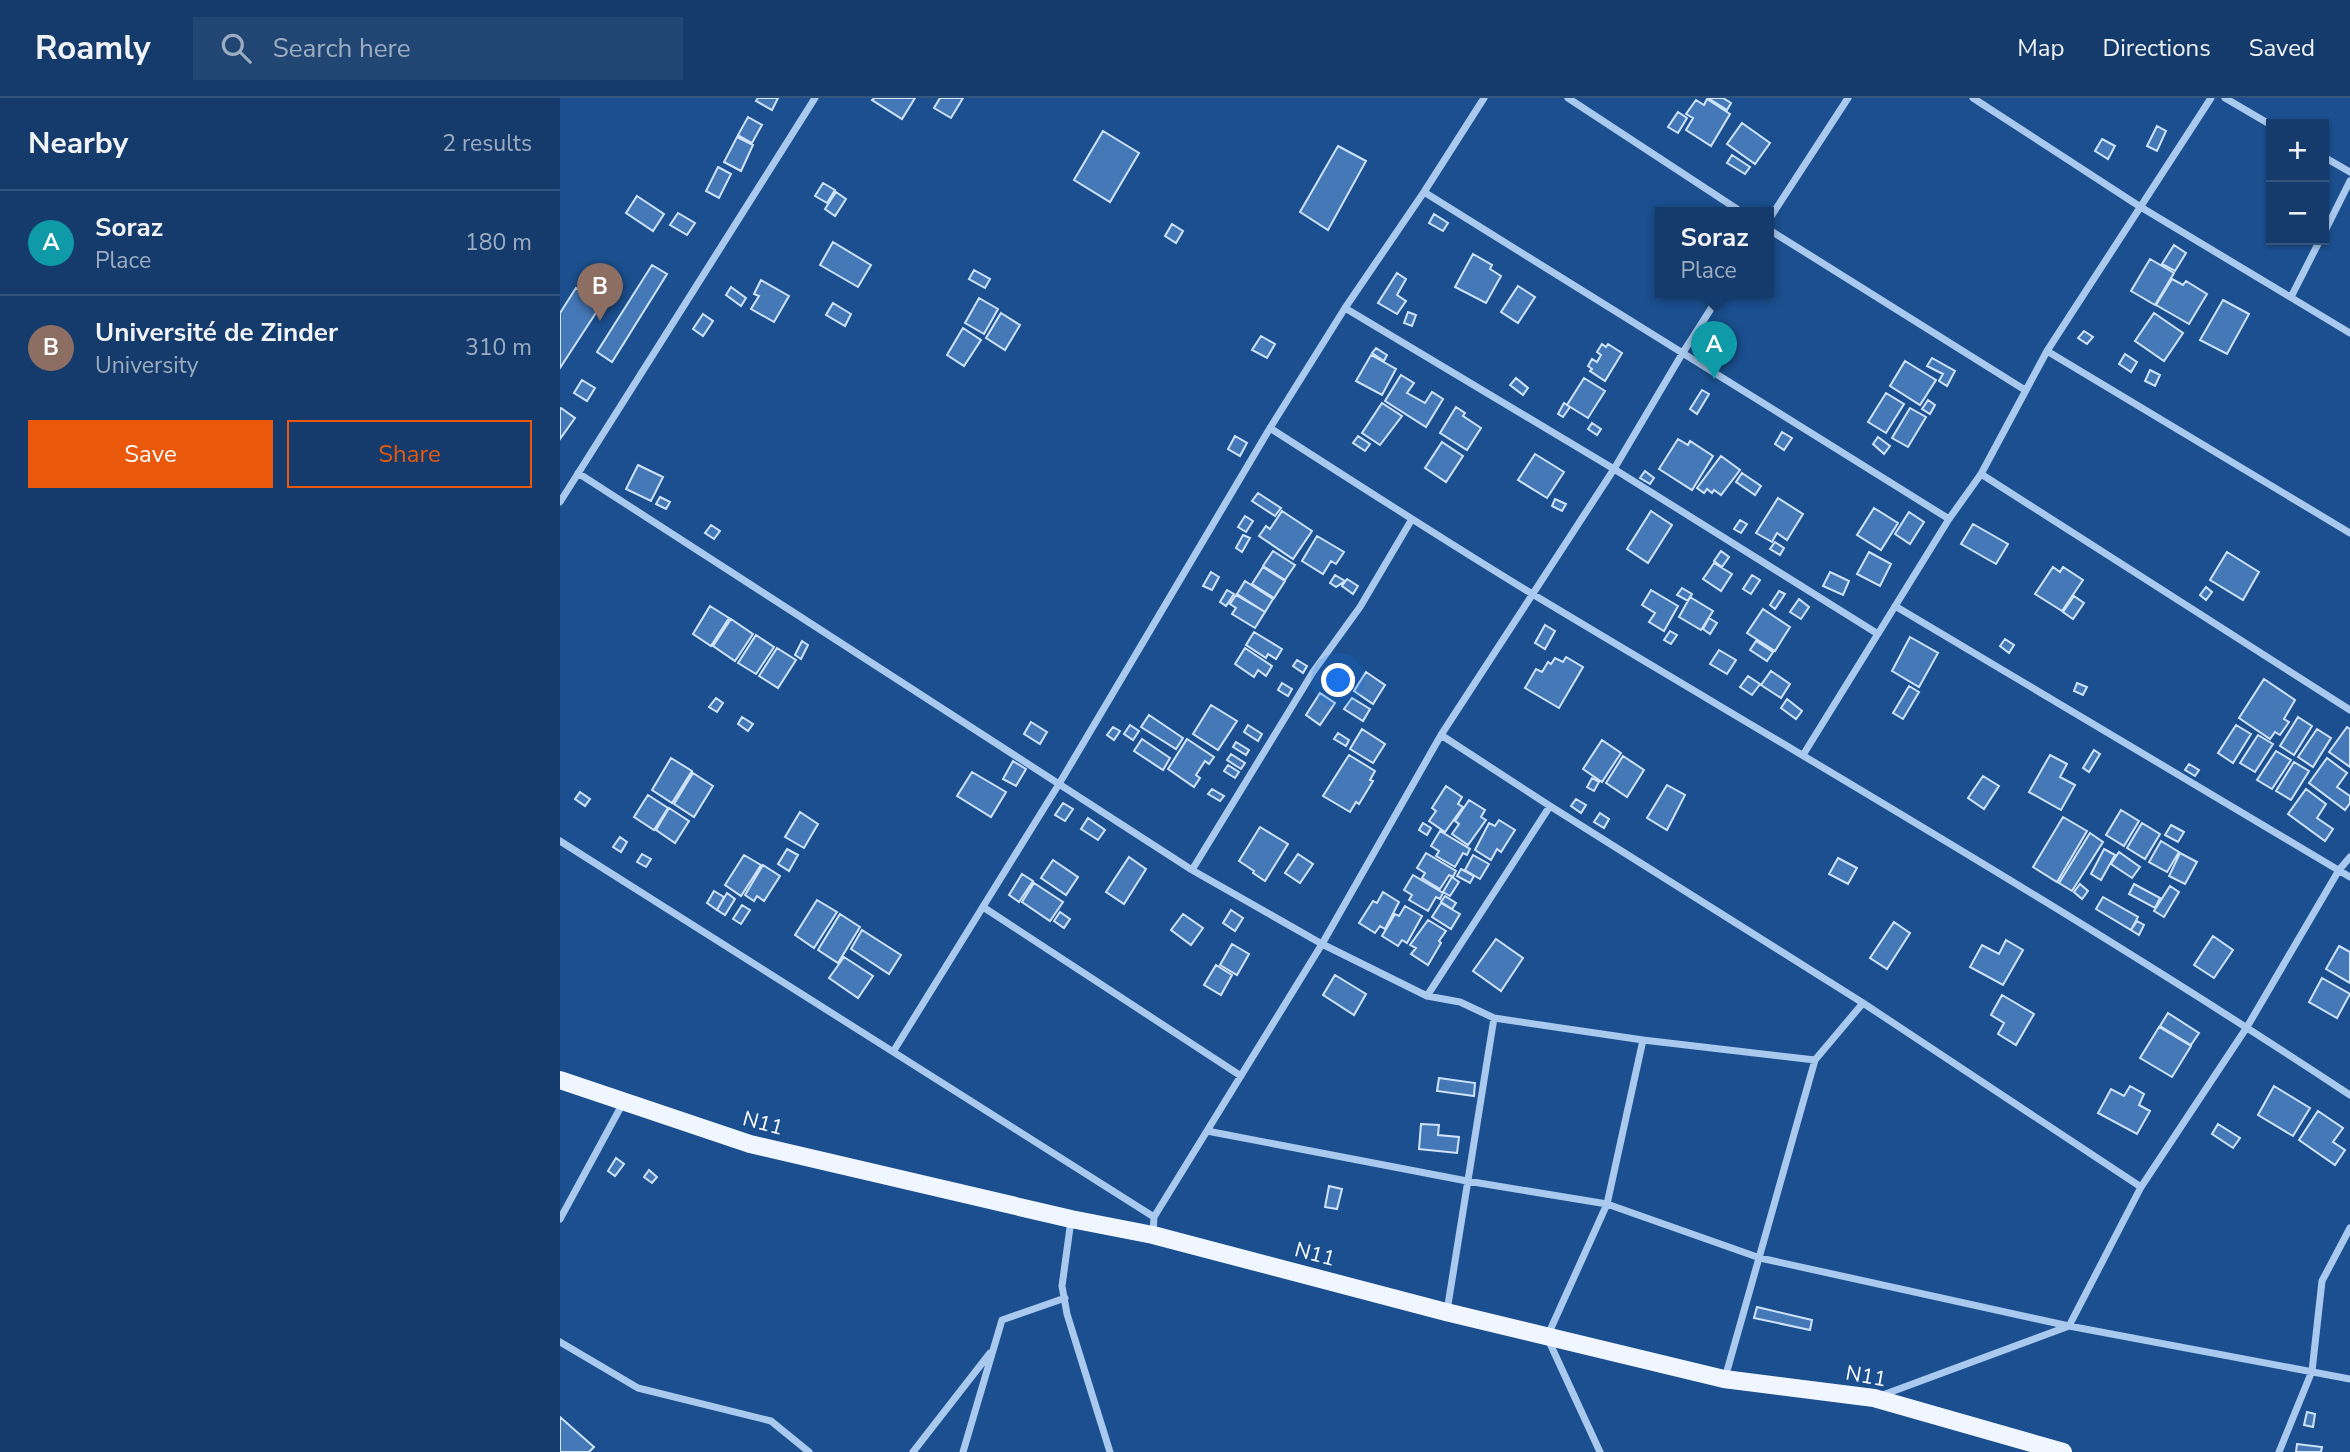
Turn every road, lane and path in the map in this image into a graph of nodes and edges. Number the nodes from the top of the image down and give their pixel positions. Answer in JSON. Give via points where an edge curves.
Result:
{"nodes":[{"id":1,"x":815,"y":98,"type":"edge"},
{"id":2,"x":1484,"y":98,"type":"edge"},
{"id":3,"x":1569,"y":98,"type":"edge"},
{"id":4,"x":1848,"y":98,"type":"edge"},
{"id":5,"x":1973,"y":98,"type":"edge"},
{"id":6,"x":2211,"y":98,"type":"edge"},
{"id":7,"x":2225,"y":98,"type":"edge"},
{"id":8,"x":2266,"y":122,"type":"edge"},
{"id":9,"x":2329,"y":160,"type":"edge"},
{"id":10,"x":2350,"y":172,"type":"edge"},
{"id":11,"x":2350,"y":181,"type":"edge"},
{"id":12,"x":1424,"y":192,"type":"junction"},
{"id":13,"x":2139,"y":206,"type":"junction"},
{"id":14,"x":1734,"y":207,"type":"edge"},
{"id":15,"x":1774,"y":212,"type":"edge"},
{"id":16,"x":2329,"y":223,"type":"edge"},
{"id":17,"x":1774,"y":233,"type":"edge"},
{"id":18,"x":2317,"y":245,"type":"edge"},
{"id":19,"x":2291,"y":297,"type":"junction"},
{"id":20,"x":1718,"y":298,"type":"edge"},
{"id":21,"x":1345,"y":308,"type":"junction"},
{"id":22,"x":2350,"y":333,"type":"edge"},
{"id":23,"x":2047,"y":351,"type":"junction"},
{"id":24,"x":1682,"y":354,"type":"junction"},
{"id":25,"x":2025,"y":390,"type":"junction"},
{"id":26,"x":1270,"y":428,"type":"junction"},
{"id":27,"x":1614,"y":469,"type":"junction"},
{"id":28,"x":578,"y":473,"type":"junction"},
{"id":29,"x":1981,"y":474,"type":"junction"},
{"id":30,"x":560,"y":502,"type":"edge"},
{"id":31,"x":1412,"y":519,"type":"junction"},
{"id":32,"x":1949,"y":519,"type":"junction"},
{"id":33,"x":2350,"y":533,"type":"edge"},
{"id":34,"x":1531,"y":593,"type":"junction"},
{"id":35,"x":1895,"y":606,"type":"junction"},
{"id":36,"x":1878,"y":634,"type":"junction"},
{"id":37,"x":2350,"y":710,"type":"edge"},
{"id":38,"x":1441,"y":735,"type":"junction"},
{"id":39,"x":1803,"y":755,"type":"junction"},
{"id":40,"x":1059,"y":785,"type":"junction"},
{"id":41,"x":1550,"y":806,"type":"junction"},
{"id":42,"x":560,"y":841,"type":"edge"},
{"id":43,"x":2350,"y":857,"type":"edge"},
{"id":44,"x":1192,"y":870,"type":"junction"},
{"id":45,"x":2339,"y":870,"type":"junction"},
{"id":46,"x":2350,"y":877,"type":"edge"},
{"id":47,"x":984,"y":907,"type":"junction"},
{"id":48,"x":1322,"y":944,"type":"junction"},
{"id":49,"x":1427,"y":996,"type":"junction"},
{"id":50,"x":1863,"y":1003,"type":"junction"},
{"id":51,"x":1494,"y":1018,"type":"junction"},
{"id":52,"x":2247,"y":1027,"type":"junction"},
{"id":53,"x":1643,"y":1040,"type":"junction"},
{"id":54,"x":893,"y":1052,"type":"junction"},
{"id":55,"x":1815,"y":1060,"type":"junction"},
{"id":56,"x":1241,"y":1076,"type":"junction"},
{"id":57,"x":560,"y":1080,"type":"edge"},
{"id":58,"x":2350,"y":1095,"type":"edge"},
{"id":59,"x":624,"y":1103,"type":"junction"},
{"id":60,"x":1207,"y":1131,"type":"junction"},
{"id":61,"x":1467,"y":1181,"type":"junction"},
{"id":62,"x":2141,"y":1187,"type":"junction"},
{"id":63,"x":1607,"y":1204,"type":"junction"},
{"id":64,"x":1154,"y":1217,"type":"junction"},
{"id":65,"x":560,"y":1219,"type":"edge"},
{"id":66,"x":1071,"y":1219,"type":"junction"},
{"id":67,"x":2350,"y":1228,"type":"edge"},
{"id":68,"x":1153,"y":1235,"type":"junction"},
{"id":69,"x":1760,"y":1258,"type":"junction"},
{"id":70,"x":1065,"y":1298,"type":"junction"},
{"id":71,"x":1446,"y":1312,"type":"junction"},
{"id":72,"x":2069,"y":1325,"type":"junction"},
{"id":73,"x":1547,"y":1337,"type":"junction"},
{"id":74,"x":560,"y":1342,"type":"edge"},
{"id":75,"x":995,"y":1347,"type":"junction"},
{"id":76,"x":2312,"y":1371,"type":"junction"},
{"id":77,"x":2350,"y":1379,"type":"edge"},
{"id":78,"x":1724,"y":1380,"type":"junction"},
{"id":79,"x":1874,"y":1398,"type":"junction"},
{"id":80,"x":809,"y":1452,"type":"edge"},
{"id":81,"x":913,"y":1452,"type":"edge"},
{"id":82,"x":963,"y":1452,"type":"edge"},
{"id":83,"x":1110,"y":1452,"type":"edge"},
{"id":84,"x":1600,"y":1452,"type":"edge"},
{"id":85,"x":2063,"y":1452,"type":"edge"},
{"id":86,"x":2279,"y":1452,"type":"edge"}],
"edges":[{"from":1,"to":28,"type":"street"},
{"from":2,"to":12,"type":"street"},
{"from":3,"to":14,"type":"street"},
{"from":4,"to":15,"type":"street"},
{"from":5,"to":13,"type":"street"},
{"from":6,"to":13,"type":"street"},
{"from":7,"to":8,"type":"street"},
{"from":9,"to":10,"type":"street"},
{"from":11,"to":16,"type":"street"},
{"from":12,"to":21,"type":"street"},
{"from":12,"to":24,"type":"street"},
{"from":13,"to":19,"type":"street"},
{"from":13,"to":23,"type":"street"},
{"from":17,"to":25,"type":"street"},
{"from":18,"to":19,"type":"street"},
{"from":19,"to":22,"type":"street"},
{"from":20,"to":24,"type":"street"},
{"from":21,"to":26,"type":"street"},
{"from":21,"to":27,"type":"street"},
{"from":23,"to":25,"type":"street"},
{"from":23,"to":33,"type":"street"},
{"from":24,"to":27,"type":"street"},
{"from":24,"to":32,"type":"street"},
{"from":25,"to":29,"type":"street"},
{"from":26,"to":31,"type":"street"},
{"from":26,"to":40,"type":"street"},
{"from":27,"to":34,"type":"street"},
{"from":27,"to":36,"type":"street"},
{"from":28,"to":30,"type":"street"},
{"from":28,"to":40,"type":"street"},
{"from":29,"to":32,"type":"street"},
{"from":29,"to":37,"type":"street"},
{"from":31,"to":34,"type":"street"},
{"from":31,"to":44,"type":"street"},
{"from":32,"to":35,"type":"street"},
{"from":34,"to":38,"type":"street"},
{"from":34,"to":39,"type":"street"},
{"from":35,"to":36,"type":"street"},
{"from":35,"to":45,"type":"street"},
{"from":36,"to":39,"type":"street"},
{"from":38,"to":41,"type":"street"},
{"from":38,"to":48,"type":"street"},
{"from":39,"to":52,"type":"street"},
{"from":40,"to":44,"type":"street"},
{"from":40,"to":47,"type":"street"},
{"from":41,"to":49,"type":"street"},
{"from":41,"to":50,"type":"street"},
{"from":42,"to":54,"type":"street"},
{"from":43,"to":45,"type":"street"},
{"from":44,"to":48,"type":"street"},
{"from":45,"to":46,"type":"street"},
{"from":45,"to":52,"type":"street"},
{"from":47,"to":54,"type":"street"},
{"from":47,"to":56,"type":"street"},
{"from":48,"to":49,"type":"street"},
{"from":48,"to":56,"type":"street"},
{"from":49,"to":51,"type":"street","via":[[1460,1002]]},
{"from":50,"to":55,"type":"street"},
{"from":50,"to":62,"type":"street"},
{"from":51,"to":53,"type":"street"},
{"from":51,"to":61,"type":"street"},
{"from":52,"to":58,"type":"street"},
{"from":52,"to":62,"type":"street"},
{"from":53,"to":55,"type":"street"},
{"from":53,"to":63,"type":"street"},
{"from":54,"to":64,"type":"street"},
{"from":55,"to":69,"type":"street"},
{"from":56,"to":60,"type":"street"},
{"from":57,"to":59,"type":"main road","name":"N11"},
{"from":59,"to":65,"type":"street"},
{"from":59,"to":66,"type":"main road","name":"N11","via":[[750,1144]]},
{"from":60,"to":61,"type":"street"},
{"from":60,"to":64,"type":"street"},
{"from":61,"to":63,"type":"street"},
{"from":61,"to":71,"type":"street"},
{"from":62,"to":72,"type":"street"},
{"from":63,"to":69,"type":"street"},
{"from":63,"to":73,"type":"street"},
{"from":64,"to":68,"type":"street"},
{"from":66,"to":68,"type":"main road","name":"N11"},
{"from":66,"to":70,"type":"street","via":[[1062,1286]]},
{"from":67,"to":76,"type":"street","via":[[2322,1281]]},
{"from":68,"to":71,"type":"main road","name":"N11"},
{"from":69,"to":72,"type":"street"},
{"from":69,"to":78,"type":"street"},
{"from":70,"to":75,"type":"street","via":[[1002,1320]]},
{"from":70,"to":83,"type":"street"},
{"from":71,"to":73,"type":"main road","name":"N11"},
{"from":72,"to":76,"type":"street"},
{"from":72,"to":79,"type":"street"},
{"from":73,"to":78,"type":"main road","name":"N11"},
{"from":73,"to":84,"type":"street"},
{"from":74,"to":80,"type":"street","via":[[638,1388],[771,1421]]},
{"from":75,"to":81,"type":"street"},
{"from":75,"to":82,"type":"street"},
{"from":76,"to":77,"type":"street"},
{"from":76,"to":86,"type":"street"},
{"from":78,"to":79,"type":"main road","name":"N11"},
{"from":79,"to":85,"type":"main road","name":"N11"}]}
